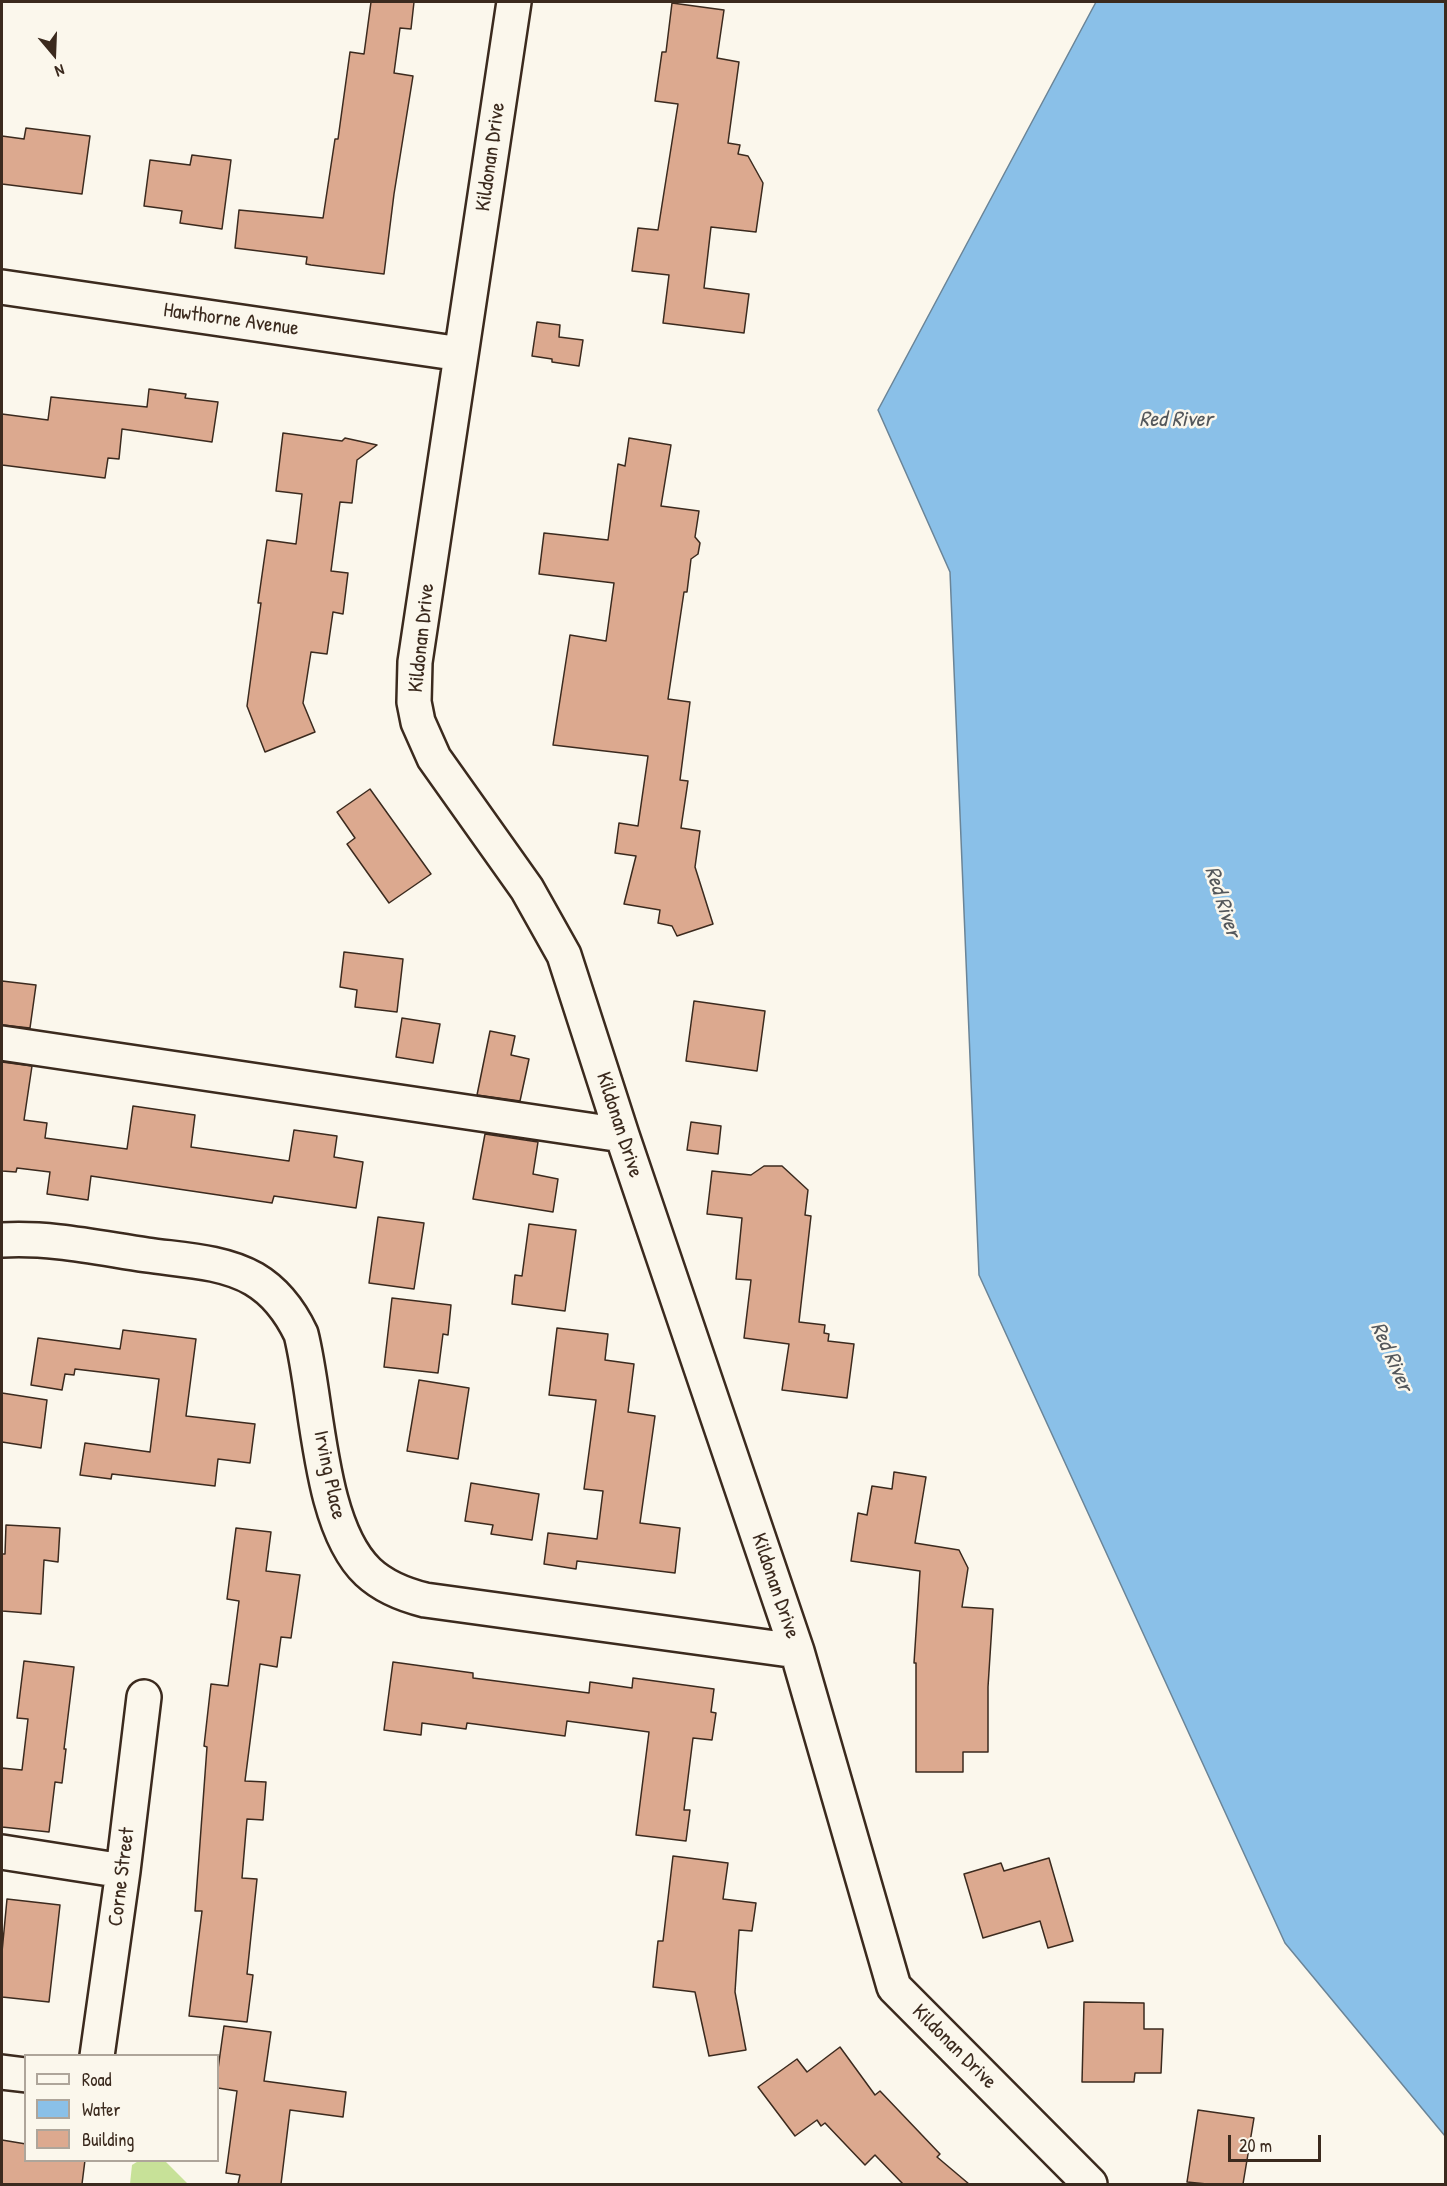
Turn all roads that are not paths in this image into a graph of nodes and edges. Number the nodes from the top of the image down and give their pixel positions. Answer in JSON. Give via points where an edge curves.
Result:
{"nodes":[{"id":1,"x":514,"y":2,"type":"edge"},
{"id":2,"x":2,"y":287,"type":"edge"},
{"id":3,"x":461,"y":354,"type":"junction"},
{"id":4,"x":2,"y":1043,"type":"edge"},
{"id":5,"x":622,"y":1135,"type":"junction"},
{"id":6,"x":2,"y":1240,"type":"edge"},
{"id":7,"x":797,"y":1651,"type":"junction"},
{"id":8,"x":144,"y":1697,"type":"dead end"},
{"id":9,"x":2,"y":1852,"type":"edge"},
{"id":10,"x":123,"y":1871,"type":"junction"},
{"id":11,"x":97,"y":2054,"type":"edge"},
{"id":12,"x":2,"y":2072,"type":"edge"},
{"id":13,"x":24,"y":2075,"type":"edge"},
{"id":14,"x":1090,"y":2184,"type":"edge"}],
"edges":[{"from":1,"to":3,"type":"street","name":"Kildonan Drive"},
{"from":2,"to":3,"type":"street","name":"Hawthorne Avenue"},
{"from":3,"to":5,"type":"street","name":"Kildonan Drive","via":[[415,662],[418,722],[443,774],[527,889],[564,955]]},
{"from":4,"to":5,"type":"street"},
{"from":5,"to":7,"type":"street","name":"Kildonan Drive"},
{"from":6,"to":7,"type":"street","name":"Irving Place","via":[[52,1241],[217,1266],[268,1289],[293,1317],[301,1334],[328,1485],[342,1534],[368,1572],[387,1585],[425,1600]]},
{"from":7,"to":14,"type":"street","name":"Kildonan Drive","via":[[894,1987]]},
{"from":8,"to":10,"type":"street","name":"Corne Street"},
{"from":9,"to":10,"type":"street"},
{"from":10,"to":11,"type":"street","name":"Corne Street"},
{"from":12,"to":13,"type":"street"}]}
